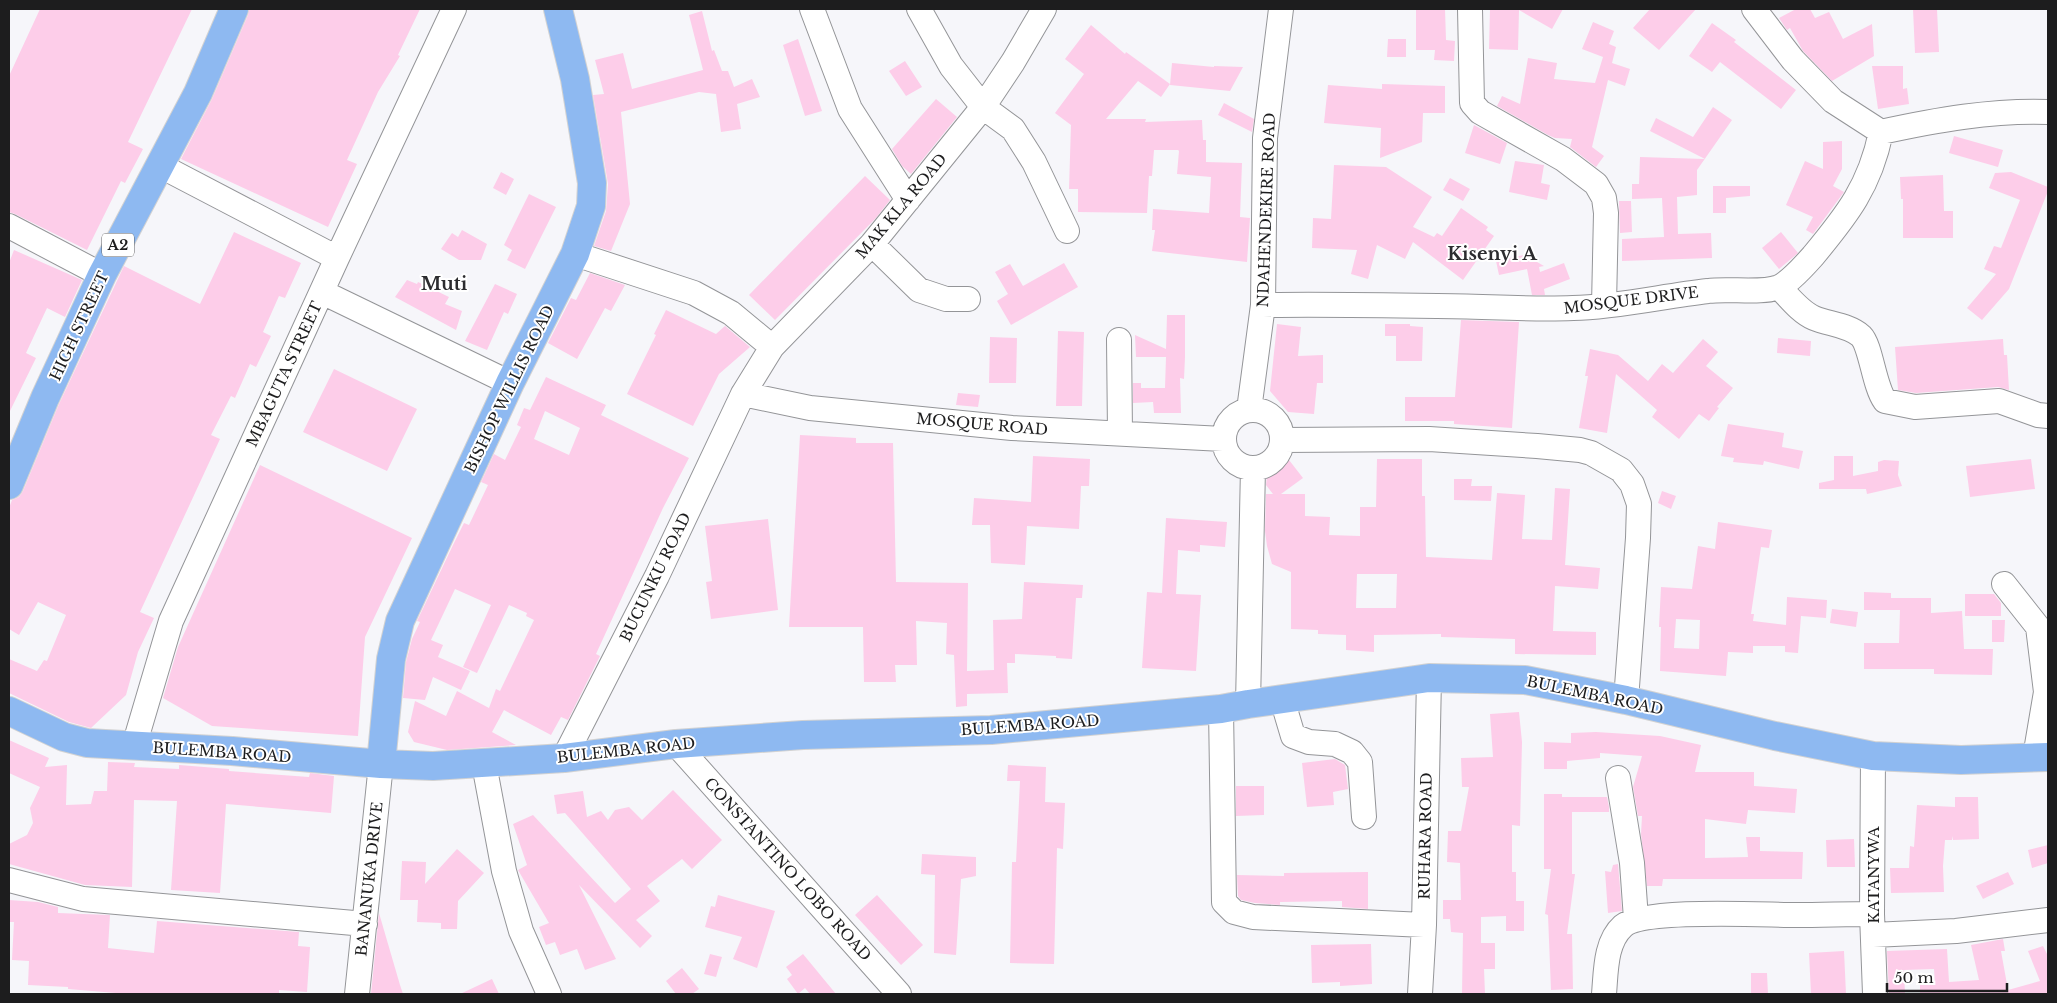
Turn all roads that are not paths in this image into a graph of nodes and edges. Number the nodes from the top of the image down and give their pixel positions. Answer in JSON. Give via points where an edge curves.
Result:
{"nodes":[{"id":1,"x":234,"y":9,"type":"edge"},
{"id":2,"x":454,"y":9,"type":"edge"},
{"id":3,"x":558,"y":9,"type":"edge"},
{"id":4,"x":812,"y":9,"type":"edge"},
{"id":5,"x":919,"y":9,"type":"edge"},
{"id":6,"x":1044,"y":9,"type":"edge"},
{"id":7,"x":1281,"y":9,"type":"edge"},
{"id":8,"x":1470,"y":9,"type":"edge"},
{"id":9,"x":1754,"y":9,"type":"edge"},
{"id":10,"x":2048,"y":95,"type":"edge"},
{"id":11,"x":983,"y":107,"type":"junction"},
{"id":12,"x":2021,"y":111,"type":"junction"},
{"id":13,"x":2048,"y":112,"type":"edge"},
{"id":14,"x":1881,"y":132,"type":"junction"},
{"id":15,"x":159,"y":166,"type":"junction"},
{"id":16,"x":908,"y":200,"type":"junction"},
{"id":17,"x":9,"y":226,"type":"edge"},
{"id":18,"x":1067,"y":230,"type":"dead end"},
{"id":19,"x":872,"y":244,"type":"junction"},
{"id":20,"x":575,"y":254,"type":"junction"},
{"id":21,"x":337,"y":258,"type":"junction"},
{"id":22,"x":102,"y":275,"type":"junction"},
{"id":23,"x":1780,"y":287,"type":"junction"},
{"id":24,"x":322,"y":292,"type":"junction"},
{"id":25,"x":968,"y":299,"type":"dead end"},
{"id":26,"x":1263,"y":305,"type":"junction"},
{"id":27,"x":1604,"y":305,"type":"junction"},
{"id":28,"x":1119,"y":340,"type":"dead end"},
{"id":29,"x":772,"y":347,"type":"junction"},
{"id":30,"x":510,"y":383,"type":"junction"},
{"id":31,"x":743,"y":394,"type":"junction"},
{"id":32,"x":1249,"y":410,"type":"junction"},
{"id":33,"x":2048,"y":416,"type":"edge"},
{"id":34,"x":1120,"y":433,"type":"junction"},
{"id":35,"x":1223,"y":439,"type":"junction"},
{"id":36,"x":1282,"y":440,"type":"junction"},
{"id":37,"x":1253,"y":468,"type":"junction"},
{"id":38,"x":9,"y":485,"type":"edge"},
{"id":39,"x":2004,"y":584,"type":"dead end"},
{"id":40,"x":1429,"y":678,"type":"junction"},
{"id":41,"x":1282,"y":699,"type":"junction"},
{"id":42,"x":1626,"y":700,"type":"junction"},
{"id":43,"x":1248,"y":704,"type":"junction"},
{"id":44,"x":1222,"y":709,"type":"junction"},
{"id":45,"x":9,"y":711,"type":"edge"},
{"id":46,"x":676,"y":744,"type":"junction"},
{"id":47,"x":134,"y":746,"type":"junction"},
{"id":48,"x":1873,"y":756,"type":"junction"},
{"id":49,"x":2042,"y":757,"type":"edge"},
{"id":50,"x":564,"y":758,"type":"junction"},
{"id":51,"x":381,"y":764,"type":"junction"},
{"id":52,"x":484,"y":764,"type":"junction"},
{"id":53,"x":1618,"y":778,"type":"dead end"},
{"id":54,"x":1364,"y":817,"type":"dead end"},
{"id":55,"x":9,"y":880,"type":"edge"},
{"id":56,"x":1636,"y":919,"type":"junction"},
{"id":57,"x":2048,"y":920,"type":"edge"},
{"id":58,"x":364,"y":924,"type":"junction"},
{"id":59,"x":1873,"y":924,"type":"junction"},
{"id":60,"x":1424,"y":925,"type":"junction"},
{"id":61,"x":357,"y":994,"type":"edge"},
{"id":62,"x":549,"y":994,"type":"edge"},
{"id":63,"x":899,"y":994,"type":"edge"},
{"id":64,"x":1420,"y":994,"type":"edge"},
{"id":65,"x":1604,"y":994,"type":"edge"},
{"id":66,"x":1875,"y":994,"type":"edge"}],
"edges":[{"from":1,"to":15,"type":"main road","name":"HIGH STREET","number":"A2","via":[[198,93]]},
{"from":2,"to":21,"type":"street","name":"MBAGUTA STREET"},
{"from":3,"to":20,"type":"main road","name":"BISHOP WILLIS ROAD","via":[[575,79],[592,184],[590,206]]},
{"from":4,"to":16,"type":"street","via":[[850,109]]},
{"from":5,"to":11,"type":"street","via":[[951,66]]},
{"from":6,"to":11,"type":"street","name":"MAK KLA ROAD"},
{"from":7,"to":26,"type":"street","name":"NDAHENDEKIRE ROAD","via":[[1265,138]]},
{"from":8,"to":27,"type":"street","via":[[1472,102],[1480,112],[1563,159],[1596,184],[1604,198]]},
{"from":9,"to":14,"type":"street","via":[[1792,60],[1833,102]]},
{"from":10,"to":12,"type":"street"},
{"from":11,"to":16,"type":"street","name":"MAK KLA ROAD"},
{"from":11,"to":18,"type":"street","via":[[1013,129],[1034,162]]},
{"from":12,"to":13,"type":"street"},
{"from":12,"to":14,"type":"street","via":[[1932,121]]},
{"from":14,"to":23,"type":"street","via":[[1876,159],[1861,192],[1837,227],[1802,268]]},
{"from":15,"to":21,"type":"street"},
{"from":15,"to":22,"type":"main road","name":"HIGH STREET","number":"A2"},
{"from":16,"to":19,"type":"street","name":"MAK KLA ROAD"},
{"from":17,"to":22,"type":"street"},
{"from":19,"to":25,"type":"street","via":[[919,290],[946,299]]},
{"from":19,"to":29,"type":"street","name":"MAK KLA ROAD"},
{"from":20,"to":29,"type":"street","via":[[694,293],[731,313]]},
{"from":20,"to":30,"type":"main road","name":"BISHOP WILLIS ROAD"},
{"from":21,"to":24,"type":"street","name":"MBAGUTA STREET"},
{"from":22,"to":38,"type":"main road","name":"HIGH STREET","number":"A2"},
{"from":23,"to":27,"type":"street","name":"MOSQUE DRIVE","via":[[1718,289]]},
{"from":23,"to":33,"type":"street","via":[[1813,318],[1859,335],[1885,401],[1915,407],[1999,400]]},
{"from":24,"to":30,"type":"street"},
{"from":24,"to":47,"type":"street","name":"MBAGUTA STREET","via":[[171,621]]},
{"from":26,"to":27,"type":"street","name":"MOSQUE DRIVE","via":[[1534,309]]},
{"from":26,"to":32,"type":"street","name":"NDAHENDEKIRE ROAD"},
{"from":28,"to":34,"type":"street"},
{"from":29,"to":31,"type":"street","name":"MAK KLA ROAD"},
{"from":30,"to":51,"type":"main road","name":"BISHOP WILLIS ROAD","via":[[400,621],[391,659]]},
{"from":31,"to":34,"type":"street","name":"MOSQUE ROAD","via":[[810,408],[1012,428]]},
{"from":31,"to":50,"type":"street","name":"BUCUNKU ROAD","via":[[657,576]]},
{"from":32,"to":35,"type":"street","via":[[1229,422]]},
{"from":32,"to":36,"type":"street","via":[[1270,415],[1277,422]]},
{"from":34,"to":35,"type":"street","name":"MOSQUE ROAD"},
{"from":35,"to":37,"type":"street","via":[[1229,456],[1236,463]]},
{"from":36,"to":37,"type":"street","via":[[1276,457],[1262,467]]},
{"from":36,"to":42,"type":"street","via":[[1429,439],[1537,446],[1591,453],[1616,467],[1632,484],[1639,504]]},
{"from":37,"to":43,"type":"street"},
{"from":39,"to":49,"type":"street","via":[[2038,628],[2046,692]]},
{"from":40,"to":41,"type":"main road","name":"BULEMBA ROAD"},
{"from":40,"to":42,"type":"main road","name":"BULEMBA ROAD","via":[[1525,680]]},
{"from":40,"to":60,"type":"street","name":"RUHARA ROAD"},
{"from":41,"to":43,"type":"main road","name":"BULEMBA ROAD"},
{"from":41,"to":54,"type":"street","via":[[1293,736],[1309,742],[1335,744],[1352,752],[1360,762]]},
{"from":42,"to":48,"type":"main road","name":"BULEMBA ROAD"},
{"from":43,"to":44,"type":"main road","name":"BULEMBA ROAD"},
{"from":44,"to":46,"type":"main road","name":"BULEMBA ROAD","via":[[991,730],[803,734]]},
{"from":44,"to":60,"type":"street","via":[[1224,902],[1234,912],[1253,917]]},
{"from":45,"to":47,"type":"main road","name":"BULEMBA ROAD","via":[[64,738]]},
{"from":46,"to":50,"type":"main road","name":"BULEMBA ROAD"},
{"from":46,"to":63,"type":"street","name":"CONSTANTINO LOBO ROAD"},
{"from":47,"to":51,"type":"main road","name":"BULEMBA ROAD"},
{"from":48,"to":49,"type":"main road","name":"BULEMBA ROAD","via":[[1961,760]]},
{"from":48,"to":59,"type":"street","name":"KATANYWA"},
{"from":50,"to":52,"type":"main road","name":"BULEMBA ROAD"},
{"from":51,"to":52,"type":"main road","name":"BULEMBA ROAD"},
{"from":51,"to":58,"type":"street","name":"BANANUKA DRIVE"},
{"from":52,"to":62,"type":"street","via":[[504,871],[521,931]]},
{"from":53,"to":56,"type":"street","via":[[1632,863]]},
{"from":55,"to":58,"type":"street","via":[[83,899]]},
{"from":56,"to":59,"type":"street","via":[[1690,914]]},
{"from":56,"to":65,"type":"street","via":[[1624,925],[1614,936]]},
{"from":57,"to":59,"type":"street","via":[[1956,931]]},
{"from":58,"to":61,"type":"street","name":"BANANUKA DRIVE"},
{"from":59,"to":66,"type":"street","name":"KATANYWA"},
{"from":60,"to":64,"type":"street","name":"RUHARA ROAD"}]}
